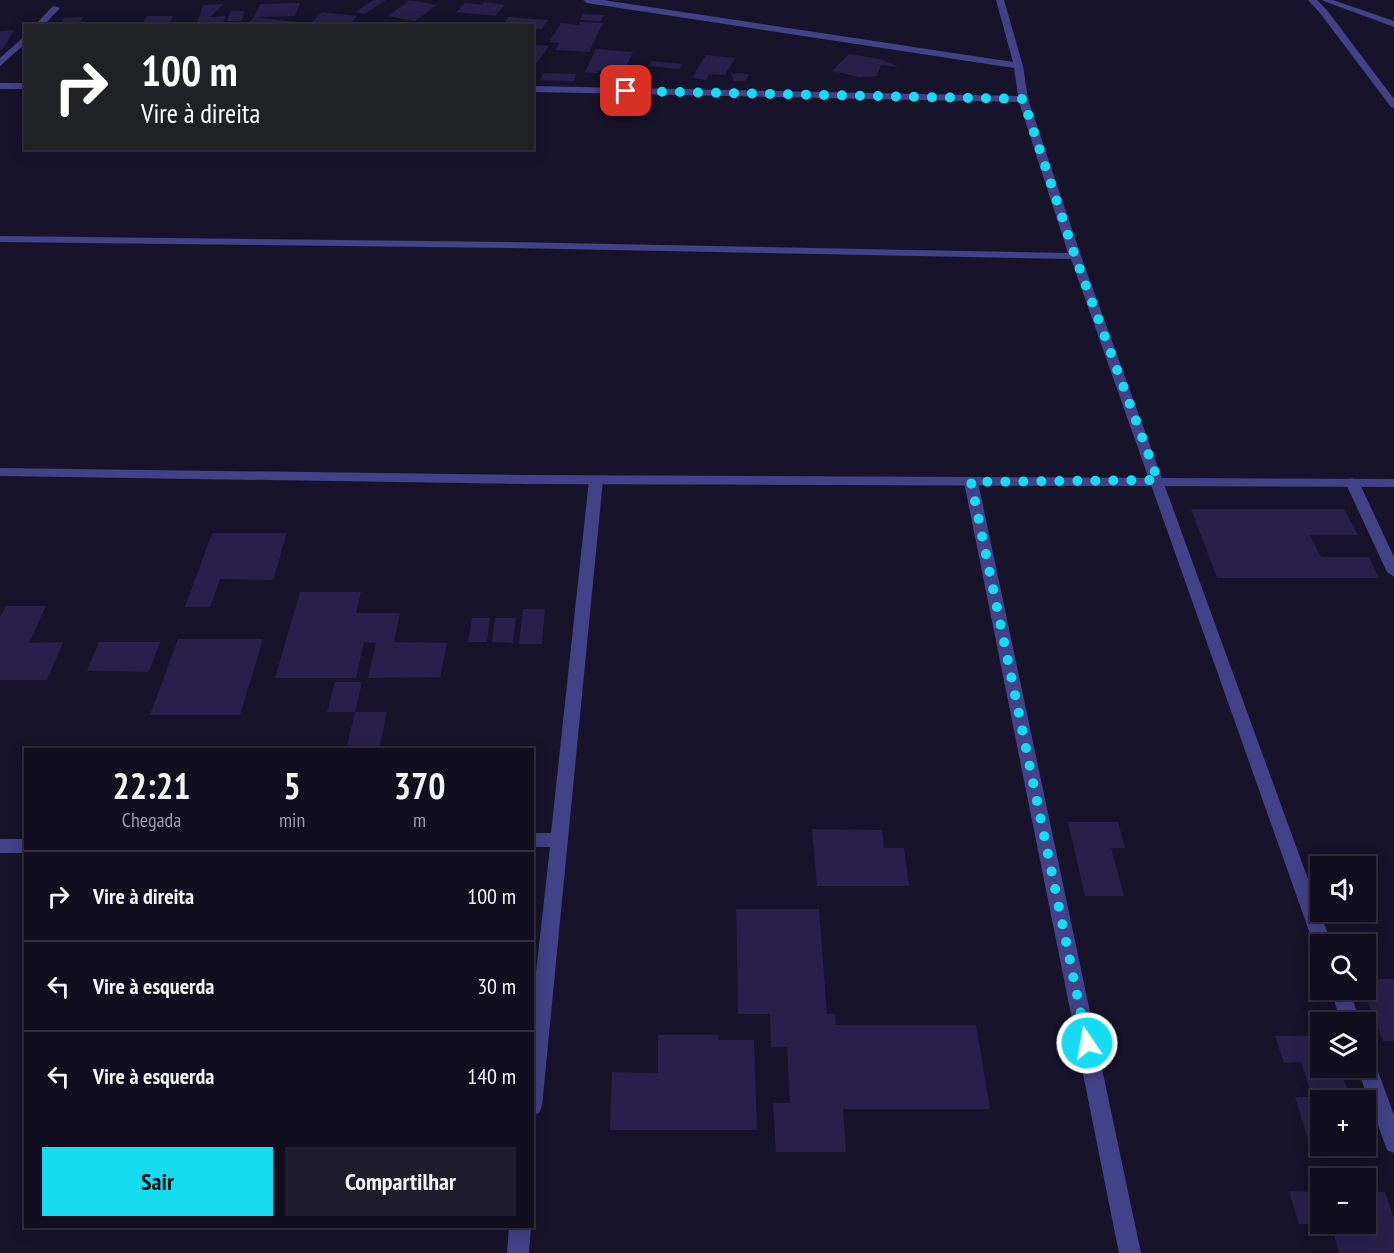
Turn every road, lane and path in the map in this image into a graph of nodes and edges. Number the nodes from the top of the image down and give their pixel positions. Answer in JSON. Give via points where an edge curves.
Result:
{"nodes":[{"id":1,"x":587,"y":0,"type":"edge"},
{"id":2,"x":1000,"y":0,"type":"edge"},
{"id":3,"x":1312,"y":0,"type":"edge"},
{"id":4,"x":1325,"y":0,"type":"edge"},
{"id":5,"x":56,"y":8,"type":"dead end"},
{"id":6,"x":40,"y":24,"type":"edge"},
{"id":7,"x":1394,"y":24,"type":"edge"},
{"id":8,"x":24,"y":40,"type":"edge"},
{"id":9,"x":0,"y":63,"type":"edge"},
{"id":10,"x":1018,"y":66,"type":"junction"},
{"id":11,"x":0,"y":86,"type":"edge"},
{"id":12,"x":24,"y":86,"type":"edge"},
{"id":13,"x":534,"y":89,"type":"edge"},
{"id":14,"x":1023,"y":99,"type":"junction"},
{"id":15,"x":1394,"y":105,"type":"edge"},
{"id":16,"x":0,"y":239,"type":"edge"},
{"id":17,"x":1075,"y":256,"type":"junction"},
{"id":18,"x":0,"y":472,"type":"edge"},
{"id":19,"x":596,"y":480,"type":"junction"},
{"id":20,"x":1158,"y":480,"type":"junction"},
{"id":21,"x":971,"y":482,"type":"junction"},
{"id":22,"x":1352,"y":482,"type":"junction"},
{"id":23,"x":1394,"y":483,"type":"edge"},
{"id":24,"x":1394,"y":572,"type":"edge"},
{"id":25,"x":534,"y":840,"type":"edge"},
{"id":26,"x":559,"y":840,"type":"junction"},
{"id":27,"x":0,"y":846,"type":"edge"},
{"id":28,"x":24,"y":846,"type":"edge"},
{"id":29,"x":1319,"y":934,"type":"edge"},
{"id":30,"x":1371,"y":1078,"type":"edge"},
{"id":31,"x":534,"y":1086,"type":"edge"},
{"id":32,"x":1394,"y":1143,"type":"edge"},
{"id":33,"x":520,"y":1228,"type":"edge"},
{"id":34,"x":518,"y":1253,"type":"edge"},
{"id":35,"x":1130,"y":1253,"type":"edge"}],
"edges":[{"from":1,"to":10,"type":"street"},
{"from":2,"to":10,"type":"street"},
{"from":3,"to":15,"type":"street"},
{"from":4,"to":7,"type":"street"},
{"from":5,"to":6,"type":"street"},
{"from":8,"to":9,"type":"street"},
{"from":10,"to":14,"type":"street"},
{"from":11,"to":12,"type":"street"},
{"from":13,"to":14,"type":"street"},
{"from":14,"to":17,"type":"street"},
{"from":16,"to":17,"type":"street"},
{"from":17,"to":20,"type":"street"},
{"from":18,"to":19,"type":"street"},
{"from":19,"to":21,"type":"street"},
{"from":19,"to":26,"type":"street"},
{"from":20,"to":21,"type":"street"},
{"from":20,"to":22,"type":"street"},
{"from":20,"to":29,"type":"street"},
{"from":21,"to":35,"type":"street"},
{"from":22,"to":23,"type":"street"},
{"from":22,"to":24,"type":"street"},
{"from":25,"to":26,"type":"street"},
{"from":26,"to":31,"type":"street"},
{"from":27,"to":28,"type":"street"},
{"from":30,"to":32,"type":"street"},
{"from":33,"to":34,"type":"street"}]}
